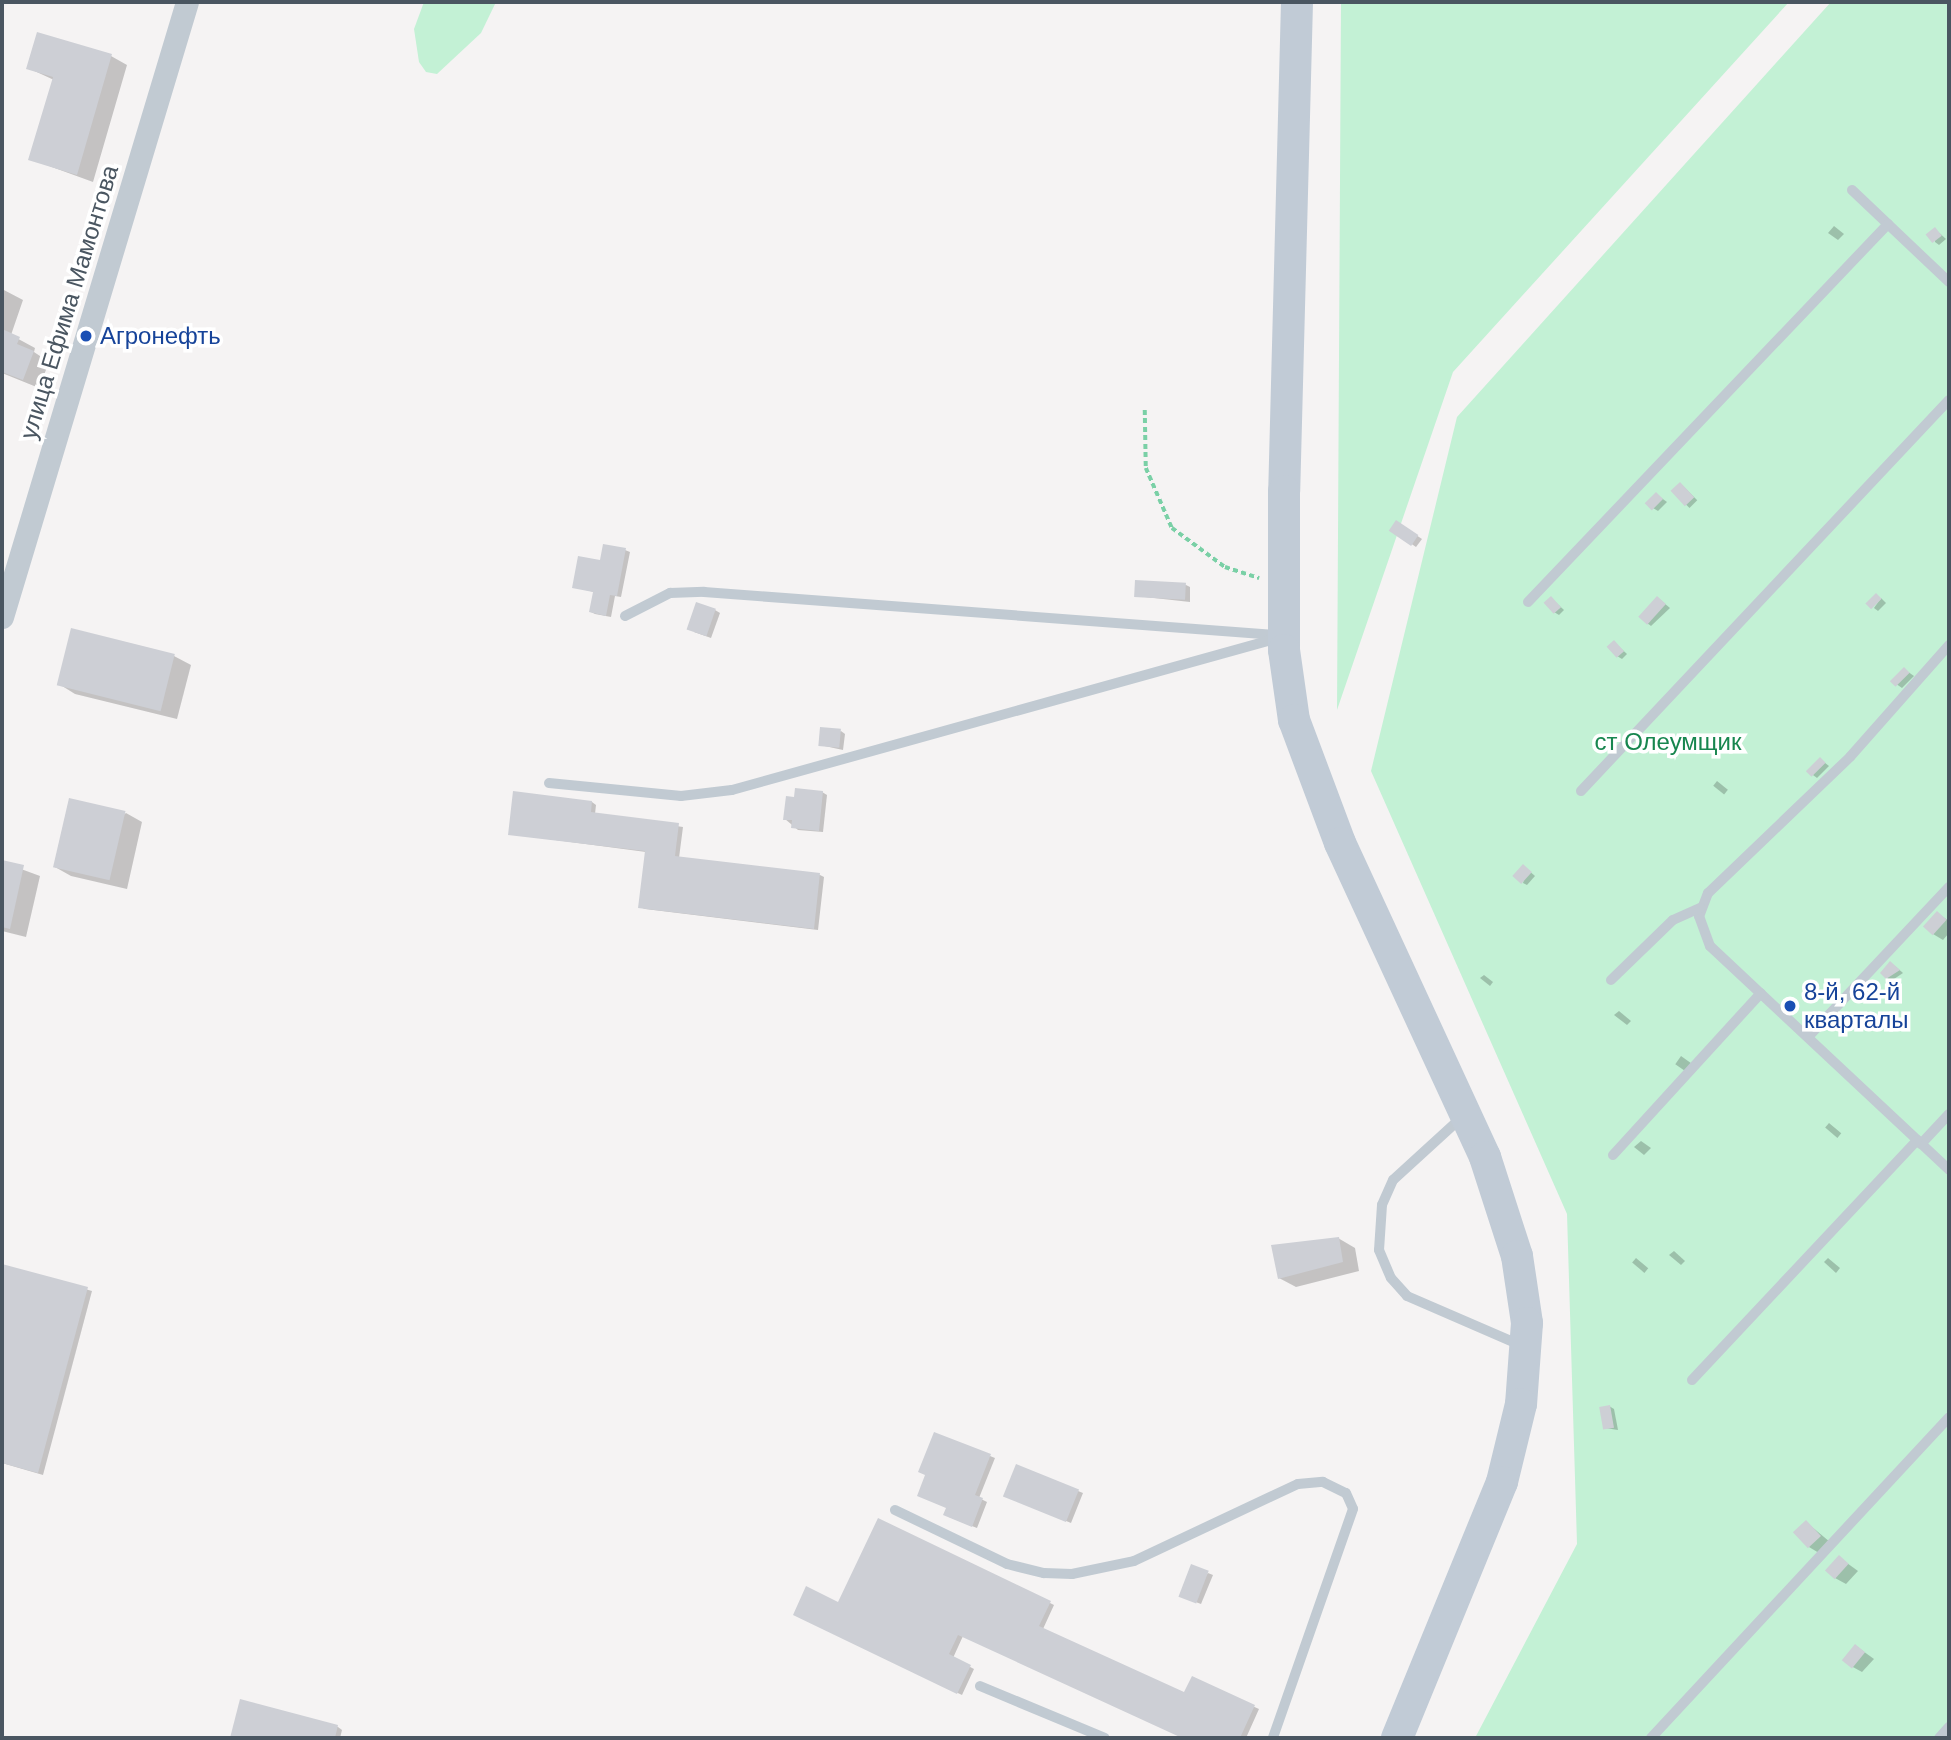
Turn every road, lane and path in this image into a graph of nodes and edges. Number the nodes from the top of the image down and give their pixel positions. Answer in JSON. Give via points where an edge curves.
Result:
{"nodes":[{"id":1,"x":187,"y":2,"type":"edge"},
{"id":2,"x":1297,"y":2,"type":"edge"},
{"id":3,"x":1852,"y":190,"type":"dead end"},
{"id":4,"x":1888,"y":224,"type":"junction"},
{"id":5,"x":1949,"y":282,"type":"edge"},
{"id":6,"x":1949,"y":400,"type":"edge"},
{"id":7,"x":1145,"y":410,"type":"dead end"},
{"id":8,"x":1284,"y":587,"type":"junction"},
{"id":9,"x":1528,"y":603,"type":"dead end"},
{"id":10,"x":625,"y":615,"type":"dead end"},
{"id":11,"x":2,"y":617,"type":"edge"},
{"id":12,"x":1284,"y":636,"type":"junction"},
{"id":13,"x":1949,"y":645,"type":"edge"},
{"id":14,"x":549,"y":783,"type":"dead end"},
{"id":15,"x":1581,"y":791,"type":"dead end"},
{"id":16,"x":1949,"y":887,"type":"edge"},
{"id":17,"x":1700,"y":908,"type":"junction"},
{"id":18,"x":1611,"y":980,"type":"dead end"},
{"id":19,"x":1761,"y":993,"type":"junction"},
{"id":20,"x":1808,"y":1037,"type":"junction"},
{"id":21,"x":1466,"y":1114,"type":"junction"},
{"id":22,"x":1949,"y":1114,"type":"edge"},
{"id":23,"x":1919,"y":1142,"type":"junction"},
{"id":24,"x":1613,"y":1155,"type":"dead end"},
{"id":25,"x":1949,"y":1170,"type":"edge"},
{"id":26,"x":1526,"y":1348,"type":"junction"},
{"id":27,"x":1692,"y":1380,"type":"dead end"},
{"id":28,"x":1949,"y":1417,"type":"edge"},
{"id":29,"x":895,"y":1510,"type":"dead end"},
{"id":30,"x":981,"y":1686,"type":"dead end"},
{"id":31,"x":1949,"y":1727,"type":"edge"},
{"id":32,"x":1105,"y":1738,"type":"edge"},
{"id":33,"x":1273,"y":1738,"type":"edge"},
{"id":34,"x":1396,"y":1738,"type":"edge"},
{"id":35,"x":1651,"y":1738,"type":"edge"},
{"id":36,"x":1939,"y":1738,"type":"edge"}],
"edges":[{"from":1,"to":11,"type":"street","name":"улица Ефима Мамонтова"},
{"from":2,"to":8,"type":"street"},
{"from":3,"to":4,"type":"lane"},
{"from":4,"to":5,"type":"lane"},
{"from":4,"to":9,"type":"lane"},
{"from":6,"to":15,"type":"lane"},
{"from":7,"to":8,"type":"path","via":[[1146,468],[1172,528],[1225,567]]},
{"from":8,"to":12,"type":"street"},
{"from":10,"to":12,"type":"lane","via":[[670,593],[704,592]]},
{"from":12,"to":14,"type":"lane","via":[[794,769],[732,790],[681,796]]},
{"from":12,"to":21,"type":"street","via":[[1292,708],[1306,761]]},
{"from":13,"to":17,"type":"lane","via":[[1850,757],[1708,893]]},
{"from":16,"to":20,"type":"lane"},
{"from":17,"to":18,"type":"lane","via":[[1673,920]]},
{"from":17,"to":19,"type":"lane","via":[[1702,931],[1710,946]]},
{"from":19,"to":20,"type":"lane"},
{"from":19,"to":24,"type":"lane"},
{"from":20,"to":23,"type":"lane"},
{"from":21,"to":26,"type":"street","via":[[1517,1256]]},
{"from":21,"to":26,"type":"lane","via":[[1393,1180],[1382,1205],[1379,1250],[1391,1278],[1407,1296]]},
{"from":22,"to":23,"type":"lane"},
{"from":23,"to":25,"type":"lane"},
{"from":23,"to":27,"type":"lane"},
{"from":26,"to":34,"type":"street","via":[[1521,1404],[1502,1482]]},
{"from":28,"to":35,"type":"lane"},
{"from":29,"to":33,"type":"lane","via":[[1007,1564],[1072,1574],[1134,1561],[1298,1484],[1323,1482],[1346,1493],[1353,1509]]},
{"from":30,"to":32,"type":"lane"},
{"from":31,"to":36,"type":"lane"}]}
